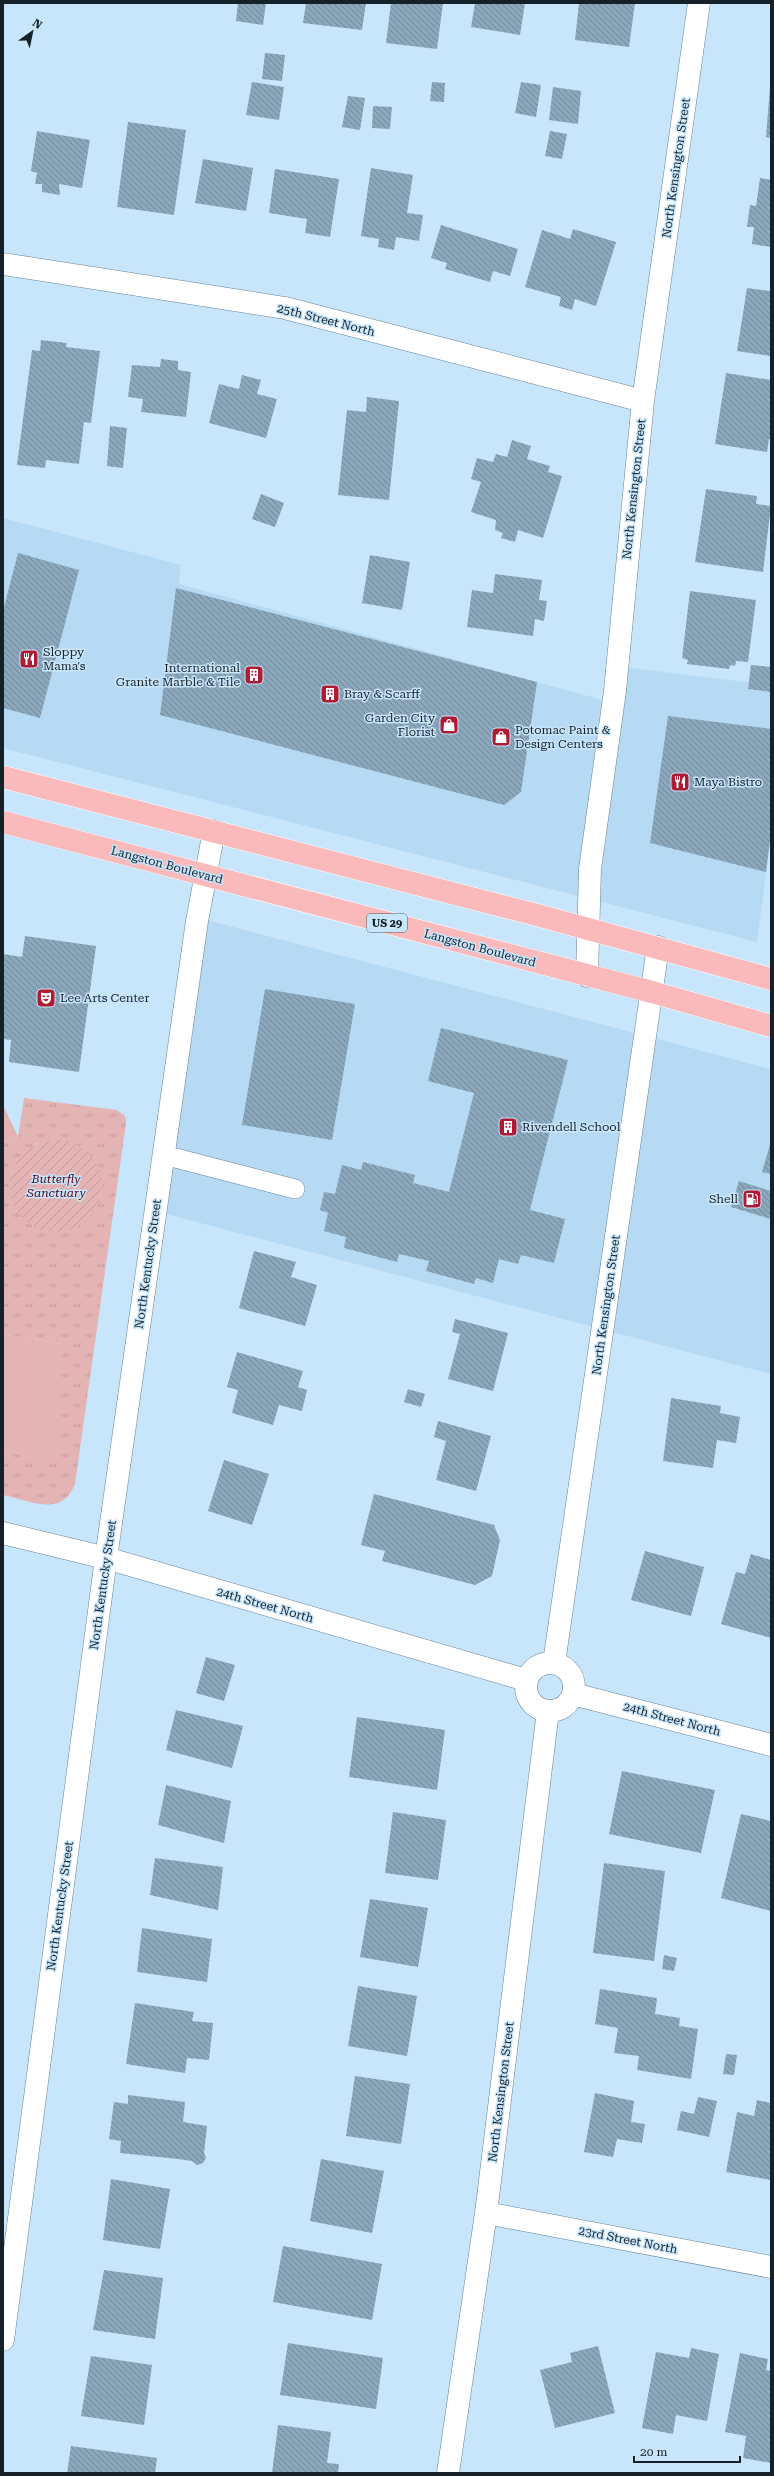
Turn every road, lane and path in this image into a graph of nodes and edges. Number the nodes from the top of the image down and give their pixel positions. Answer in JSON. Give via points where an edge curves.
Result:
{"nodes":[{"id":1,"x":699,"y":3,"type":"edge"},
{"id":2,"x":3,"y":264,"type":"edge"},
{"id":3,"x":643,"y":401,"type":"junction"},
{"id":4,"x":3,"y":777,"type":"edge"},
{"id":5,"x":3,"y":822,"type":"edge"},
{"id":6,"x":214,"y":831,"type":"junction"},
{"id":7,"x":205,"y":875,"type":"junction"},
{"id":8,"x":587,"y":929,"type":"junction"},
{"id":9,"x":658,"y":947,"type":"junction"},
{"id":10,"x":587,"y":976,"type":"junction"},
{"id":11,"x":771,"y":979,"type":"edge"},
{"id":12,"x":652,"y":992,"type":"junction"},
{"id":13,"x":771,"y":1026,"type":"edge"},
{"id":14,"x":164,"y":1155,"type":"junction"},
{"id":15,"x":295,"y":1189,"type":"dead end"},
{"id":16,"x":3,"y":1533,"type":"edge"},
{"id":17,"x":106,"y":1558,"type":"junction"},
{"id":18,"x":554,"y":1663,"type":"junction"},
{"id":19,"x":526,"y":1680,"type":"junction"},
{"id":20,"x":573,"y":1694,"type":"junction"},
{"id":21,"x":548,"y":1711,"type":"junction"},
{"id":22,"x":771,"y":1745,"type":"edge"},
{"id":23,"x":486,"y":2213,"type":"junction"},
{"id":24,"x":771,"y":2267,"type":"edge"},
{"id":25,"x":3,"y":2340,"type":"edge"},
{"id":26,"x":448,"y":2473,"type":"edge"}],
"edges":[{"from":1,"to":3,"type":"street","name":"North Kensington Street"},
{"from":2,"to":3,"type":"street","name":"25th Street North","via":[[285,308]]},
{"from":3,"to":8,"type":"street","name":"North Kensington Street","via":[[615,691],[590,869]]},
{"from":4,"to":6,"type":"main road"},
{"from":5,"to":7,"type":"main road","name":"Langston Boulevard","number":"US 29"},
{"from":6,"to":7,"type":"street","name":"North Kentucky Street"},
{"from":6,"to":8,"type":"main road"},
{"from":7,"to":10,"type":"main road","name":"Langston Boulevard","number":"US 29"},
{"from":7,"to":14,"type":"street","name":"North Kentucky Street"},
{"from":8,"to":9,"type":"main road"},
{"from":8,"to":10,"type":"street","name":"North Kensington Street"},
{"from":9,"to":11,"type":"main road"},
{"from":9,"to":12,"type":"street","name":"North Kensington Street"},
{"from":10,"to":12,"type":"main road","name":"Langston Boulevard","number":"US 29"},
{"from":12,"to":13,"type":"main road","name":"Langston Boulevard","number":"US 29"},
{"from":12,"to":18,"type":"street","name":"North Kensington Street"},
{"from":14,"to":15,"type":"lane"},
{"from":14,"to":17,"type":"street","name":"North Kentucky Street"},
{"from":16,"to":17,"type":"street","name":"24th Street North"},
{"from":17,"to":19,"type":"street","name":"24th Street North"},
{"from":17,"to":25,"type":"street","name":"North Kentucky Street"},
{"from":18,"to":19,"type":"street","via":[[534,1668]]},
{"from":18,"to":20,"type":"street","via":[[562,1666],[572,1678]]},
{"from":19,"to":21,"type":"street","via":[[525,1687],[530,1701]]},
{"from":20,"to":21,"type":"street","via":[[564,1707]]},
{"from":20,"to":22,"type":"street","name":"24th Street North"},
{"from":21,"to":23,"type":"street","name":"North Kensington Street"},
{"from":23,"to":24,"type":"street","name":"23rd Street North"},
{"from":23,"to":26,"type":"street","name":"North Kensington Street"}]}
